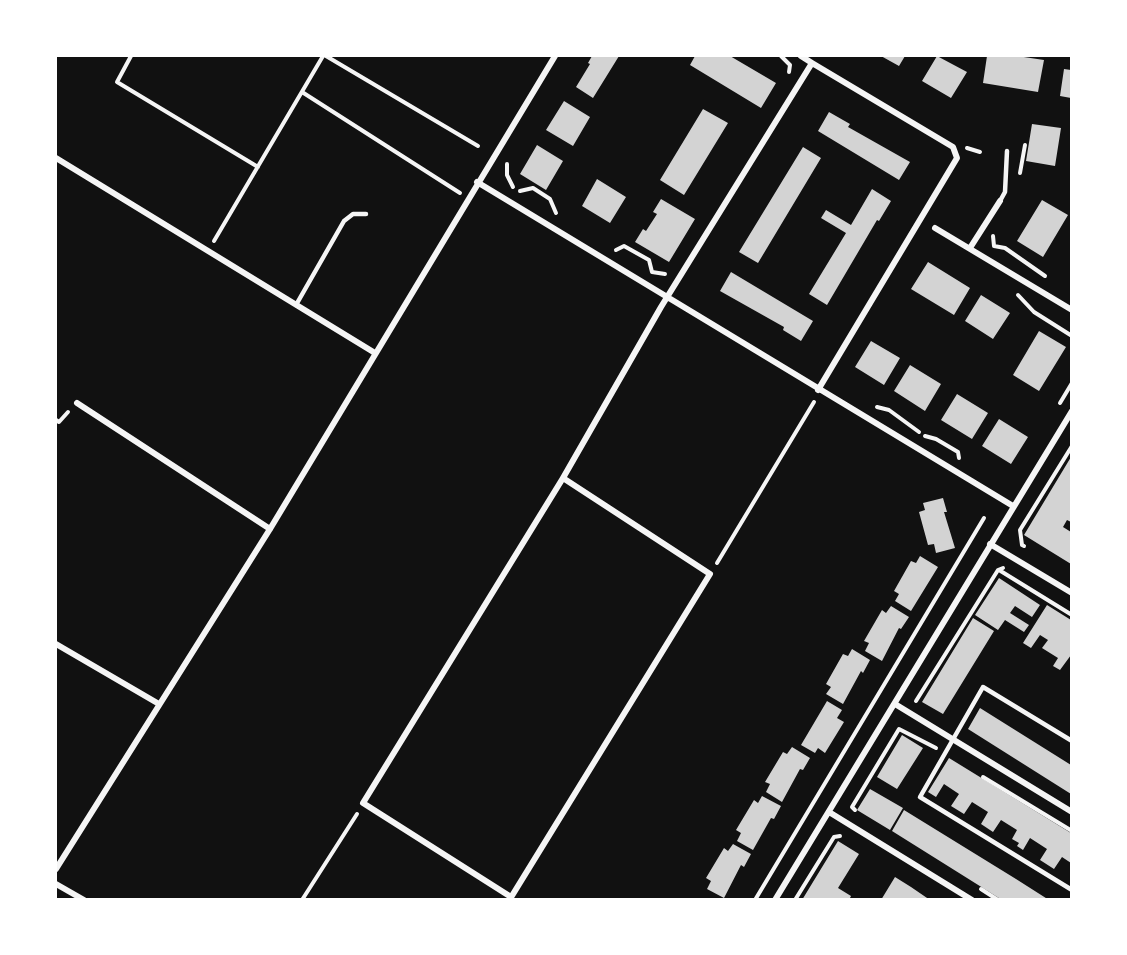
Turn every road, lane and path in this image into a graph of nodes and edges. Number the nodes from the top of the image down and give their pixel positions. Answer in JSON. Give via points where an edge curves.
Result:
{"nodes":[{"id":1,"x":131,"y":56,"type":"edge"},
{"id":2,"x":325,"y":56,"type":"edge"},
{"id":3,"x":555,"y":56,"type":"edge"},
{"id":4,"x":801,"y":56,"type":"edge"},
{"id":5,"x":812,"y":63,"type":"junction"},
{"id":6,"x":302,"y":92,"type":"junction"},
{"id":7,"x":1025,"y":145,"type":"dead end"},
{"id":8,"x":478,"y":146,"type":"dead end"},
{"id":9,"x":966,"y":148,"type":"dead end"},
{"id":10,"x":1007,"y":151,"type":"dead end"},
{"id":11,"x":980,"y":152,"type":"dead end"},
{"id":12,"x":56,"y":158,"type":"edge"},
{"id":13,"x":507,"y":163,"type":"dead end"},
{"id":14,"x":258,"y":166,"type":"junction"},
{"id":15,"x":1020,"y":177,"type":"dead end"},
{"id":16,"x":477,"y":182,"type":"junction"},
{"id":17,"x":468,"y":198,"type":"junction"},
{"id":18,"x":1000,"y":201,"type":"joint"},
{"id":19,"x":366,"y":214,"type":"dead end"},
{"id":20,"x":563,"y":217,"type":"dead end"},
{"id":21,"x":935,"y":228,"type":"dead end"},
{"id":22,"x":993,"y":234,"type":"dead end"},
{"id":23,"x":212,"y":244,"type":"dead end"},
{"id":24,"x":608,"y":244,"type":"dead end"},
{"id":25,"x":970,"y":248,"type":"junction"},
{"id":26,"x":664,"y":275,"type":"dead end"},
{"id":27,"x":1051,"y":282,"type":"dead end"},
{"id":28,"x":1009,"y":289,"type":"dead end"},
{"id":29,"x":668,"y":298,"type":"junction"},
{"id":30,"x":296,"y":305,"type":"junction"},
{"id":31,"x":1071,"y":310,"type":"edge"},
{"id":32,"x":1071,"y":336,"type":"edge"},
{"id":33,"x":375,"y":353,"type":"junction"},
{"id":34,"x":818,"y":390,"type":"junction"},
{"id":35,"x":77,"y":403,"type":"dead end"},
{"id":36,"x":1071,"y":411,"type":"edge"},
{"id":37,"x":1071,"y":446,"type":"edge"},
{"id":38,"x":563,"y":478,"type":"junction"},
{"id":39,"x":1013,"y":507,"type":"junction"},
{"id":40,"x":984,"y":518,"type":"dead end"},
{"id":41,"x":270,"y":529,"type":"junction"},
{"id":42,"x":990,"y":544,"type":"junction"},
{"id":43,"x":1022,"y":545,"type":"dead end"},
{"id":44,"x":1007,"y":567,"type":"dead end"},
{"id":45,"x":998,"y":570,"type":"junction"},
{"id":46,"x":710,"y":574,"type":"junction"},
{"id":47,"x":1071,"y":593,"type":"edge"},
{"id":48,"x":1071,"y":615,"type":"edge"},
{"id":49,"x":56,"y":644,"type":"edge"},
{"id":50,"x":915,"y":702,"type":"dead end"},
{"id":51,"x":159,"y":704,"type":"junction"},
{"id":52,"x":895,"y":704,"type":"junction"},
{"id":53,"x":952,"y":739,"type":"junction"},
{"id":54,"x":1071,"y":741,"type":"edge"},
{"id":55,"x":944,"y":752,"type":"junction"},
{"id":56,"x":973,"y":770,"type":"dead end"},
{"id":57,"x":363,"y":803,"type":"junction"},
{"id":58,"x":852,"y":807,"type":"dead end"},
{"id":59,"x":829,"y":812,"type":"junction"},
{"id":60,"x":1071,"y":812,"type":"edge"},
{"id":61,"x":1071,"y":831,"type":"edge"},
{"id":62,"x":834,"y":837,"type":"dead end"},
{"id":63,"x":56,"y":869,"type":"edge"},
{"id":64,"x":56,"y":885,"type":"edge"},
{"id":65,"x":1071,"y":890,"type":"edge"},
{"id":66,"x":510,"y":898,"type":"edge"},
{"id":67,"x":84,"y":900,"type":"edge"},
{"id":68,"x":302,"y":900,"type":"edge"},
{"id":69,"x":755,"y":900,"type":"edge"},
{"id":70,"x":775,"y":900,"type":"edge"},
{"id":71,"x":795,"y":900,"type":"edge"},
{"id":72,"x":972,"y":900,"type":"edge"}],
"edges":[{"from":1,"to":14,"type":"path","via":[[117,82]]},
{"from":2,"to":6,"type":"path"},
{"from":2,"to":8,"type":"path"},
{"from":3,"to":16,"type":"street"},
{"from":4,"to":5,"type":"street"},
{"from":5,"to":29,"type":"street"},
{"from":5,"to":34,"type":"street","via":[[953,147],[957,158]]},
{"from":6,"to":14,"type":"path"},
{"from":6,"to":17,"type":"path"},
{"from":7,"to":15,"type":"path"},
{"from":9,"to":11,"type":"path"},
{"from":10,"to":18,"type":"lane","via":[[1005,192]]},
{"from":12,"to":30,"type":"street"},
{"from":13,"to":20,"type":"path","via":[[511,185],[520,191],[533,188],[550,199],[554,212]]},
{"from":14,"to":23,"type":"path"},
{"from":16,"to":17,"type":"street"},
{"from":16,"to":29,"type":"street"},
{"from":17,"to":33,"type":"street"},
{"from":18,"to":25,"type":"street"},
{"from":19,"to":30,"type":"lane","via":[[353,214],[344,221]]},
{"from":21,"to":25,"type":"street"},
{"from":22,"to":27,"type":"path","via":[[994,246],[1038,268]]},
{"from":24,"to":26,"type":"path","via":[[617,250],[624,246],[649,260],[652,273]]},
{"from":25,"to":31,"type":"street"},
{"from":28,"to":32,"type":"path","via":[[1034,312]]},
{"from":29,"to":34,"type":"street"},
{"from":29,"to":38,"type":"street"},
{"from":30,"to":33,"type":"street"},
{"from":33,"to":41,"type":"street"},
{"from":34,"to":39,"type":"street"},
{"from":34,"to":46,"type":"path","via":[[811,408]]},
{"from":35,"to":41,"type":"street"},
{"from":36,"to":39,"type":"street"},
{"from":37,"to":43,"type":"path","via":[[1020,530]]},
{"from":38,"to":46,"type":"street"},
{"from":38,"to":57,"type":"street"},
{"from":39,"to":42,"type":"street"},
{"from":40,"to":69,"type":"path"},
{"from":41,"to":51,"type":"street"},
{"from":42,"to":47,"type":"street"},
{"from":42,"to":52,"type":"street"},
{"from":44,"to":45,"type":"path"},
{"from":45,"to":48,"type":"path"},
{"from":45,"to":50,"type":"path"},
{"from":46,"to":66,"type":"street"},
{"from":49,"to":51,"type":"street"},
{"from":51,"to":63,"type":"street"},
{"from":52,"to":53,"type":"street"},
{"from":52,"to":59,"type":"street"},
{"from":53,"to":54,"type":"lane","via":[[982,687]]},
{"from":53,"to":55,"type":"lane"},
{"from":53,"to":60,"type":"street"},
{"from":55,"to":58,"type":"path","via":[[900,729]]},
{"from":55,"to":65,"type":"lane","via":[[920,796]]},
{"from":56,"to":61,"type":"path"},
{"from":57,"to":66,"type":"street"},
{"from":57,"to":68,"type":"path"},
{"from":59,"to":70,"type":"street"},
{"from":59,"to":72,"type":"street"},
{"from":62,"to":71,"type":"path"},
{"from":64,"to":67,"type":"street"}]}
